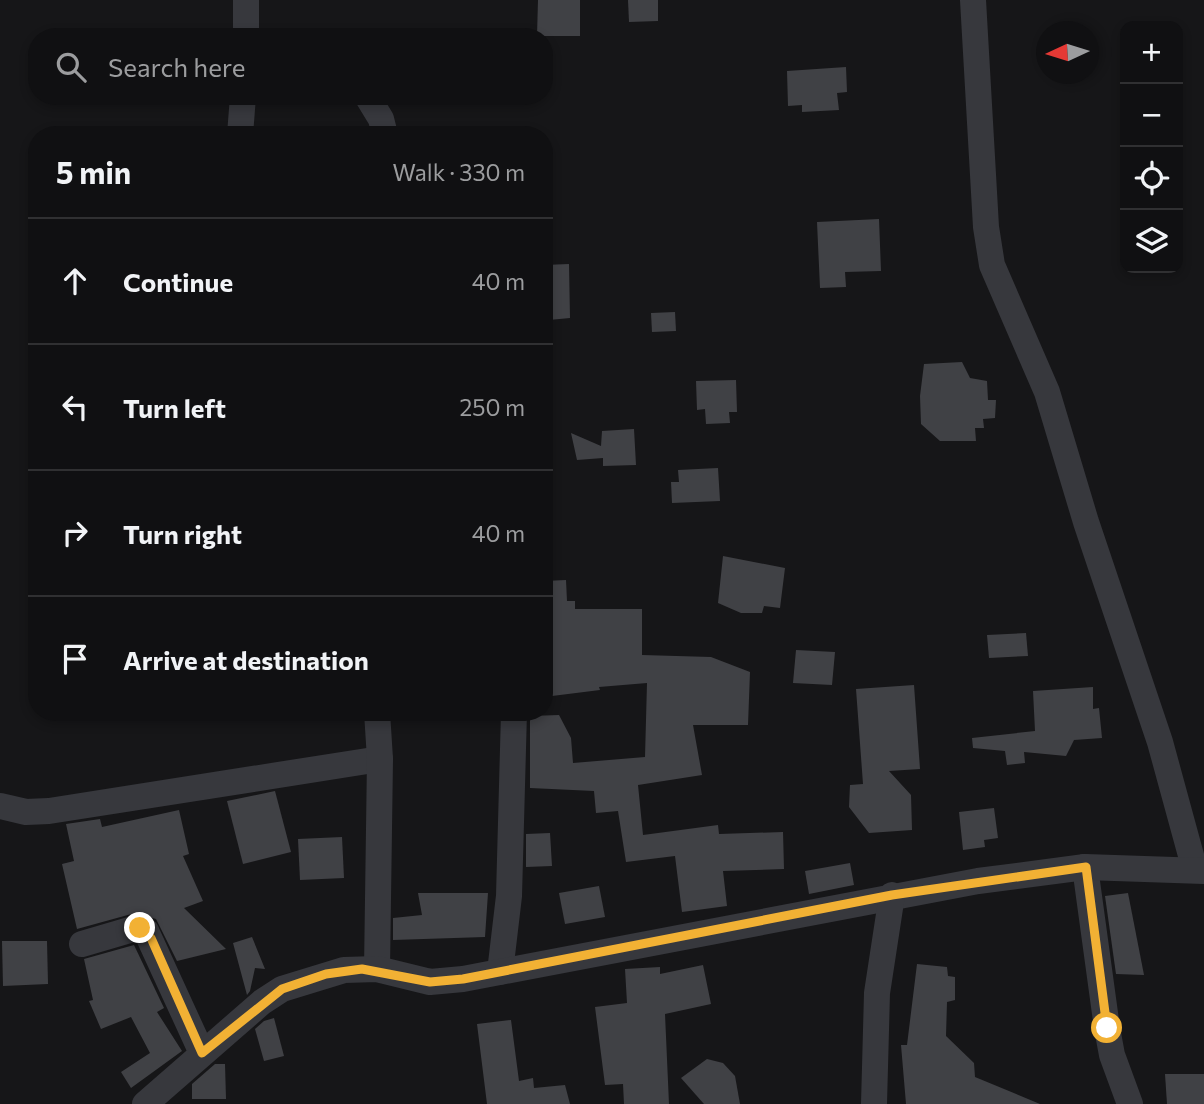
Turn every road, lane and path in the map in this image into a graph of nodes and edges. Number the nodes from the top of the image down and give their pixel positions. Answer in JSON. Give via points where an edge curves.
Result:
{"nodes":[{"id":1,"x":246,"y":0,"type":"edge"},
{"id":2,"x":973,"y":0,"type":"edge"},
{"id":3,"x":246,"y":28,"type":"edge"},
{"id":4,"x":242,"y":105,"type":"edge"},
{"id":5,"x":372,"y":105,"type":"edge"},
{"id":6,"x":241,"y":126,"type":"edge"},
{"id":7,"x":383,"y":126,"type":"edge"},
{"id":8,"x":378,"y":721,"type":"edge"},
{"id":9,"x":514,"y":721,"type":"edge"},
{"id":10,"x":380,"y":759,"type":"junction"},
{"id":11,"x":0,"y":806,"type":"edge"},
{"id":12,"x":1086,"y":867,"type":"junction"},
{"id":13,"x":1200,"y":870,"type":"edge"},
{"id":14,"x":892,"y":895,"type":"junction"},
{"id":15,"x":82,"y":944,"type":"dead end"},
{"id":16,"x":377,"y":969,"type":"junction"},
{"id":17,"x":500,"y":972,"type":"junction"},
{"id":18,"x":202,"y":1053,"type":"junction"},
{"id":19,"x":145,"y":1104,"type":"edge"},
{"id":20,"x":874,"y":1104,"type":"edge"},
{"id":21,"x":1129,"y":1104,"type":"edge"}],
"edges":[{"from":1,"to":3,"type":"street"},
{"from":2,"to":13,"type":"street","via":[[992,265],[1047,392]]},
{"from":4,"to":6,"type":"street"},
{"from":5,"to":7,"type":"street"},
{"from":8,"to":10,"type":"street"},
{"from":9,"to":17,"type":"street","via":[[513,831]]},
{"from":10,"to":11,"type":"street","via":[[49,811]]},
{"from":10,"to":16,"type":"street"},
{"from":12,"to":13,"type":"street"},
{"from":12,"to":14,"type":"street"},
{"from":12,"to":21,"type":"street","via":[[1107,1028]]},
{"from":14,"to":17,"type":"street"},
{"from":14,"to":20,"type":"street","via":[[877,993]]},
{"from":15,"to":18,"type":"street","via":[[133,929],[146,931]]},
{"from":16,"to":17,"type":"street","via":[[430,982]]},
{"from":16,"to":18,"type":"street","via":[[335,972],[282,989]]},
{"from":18,"to":19,"type":"street"}]}
